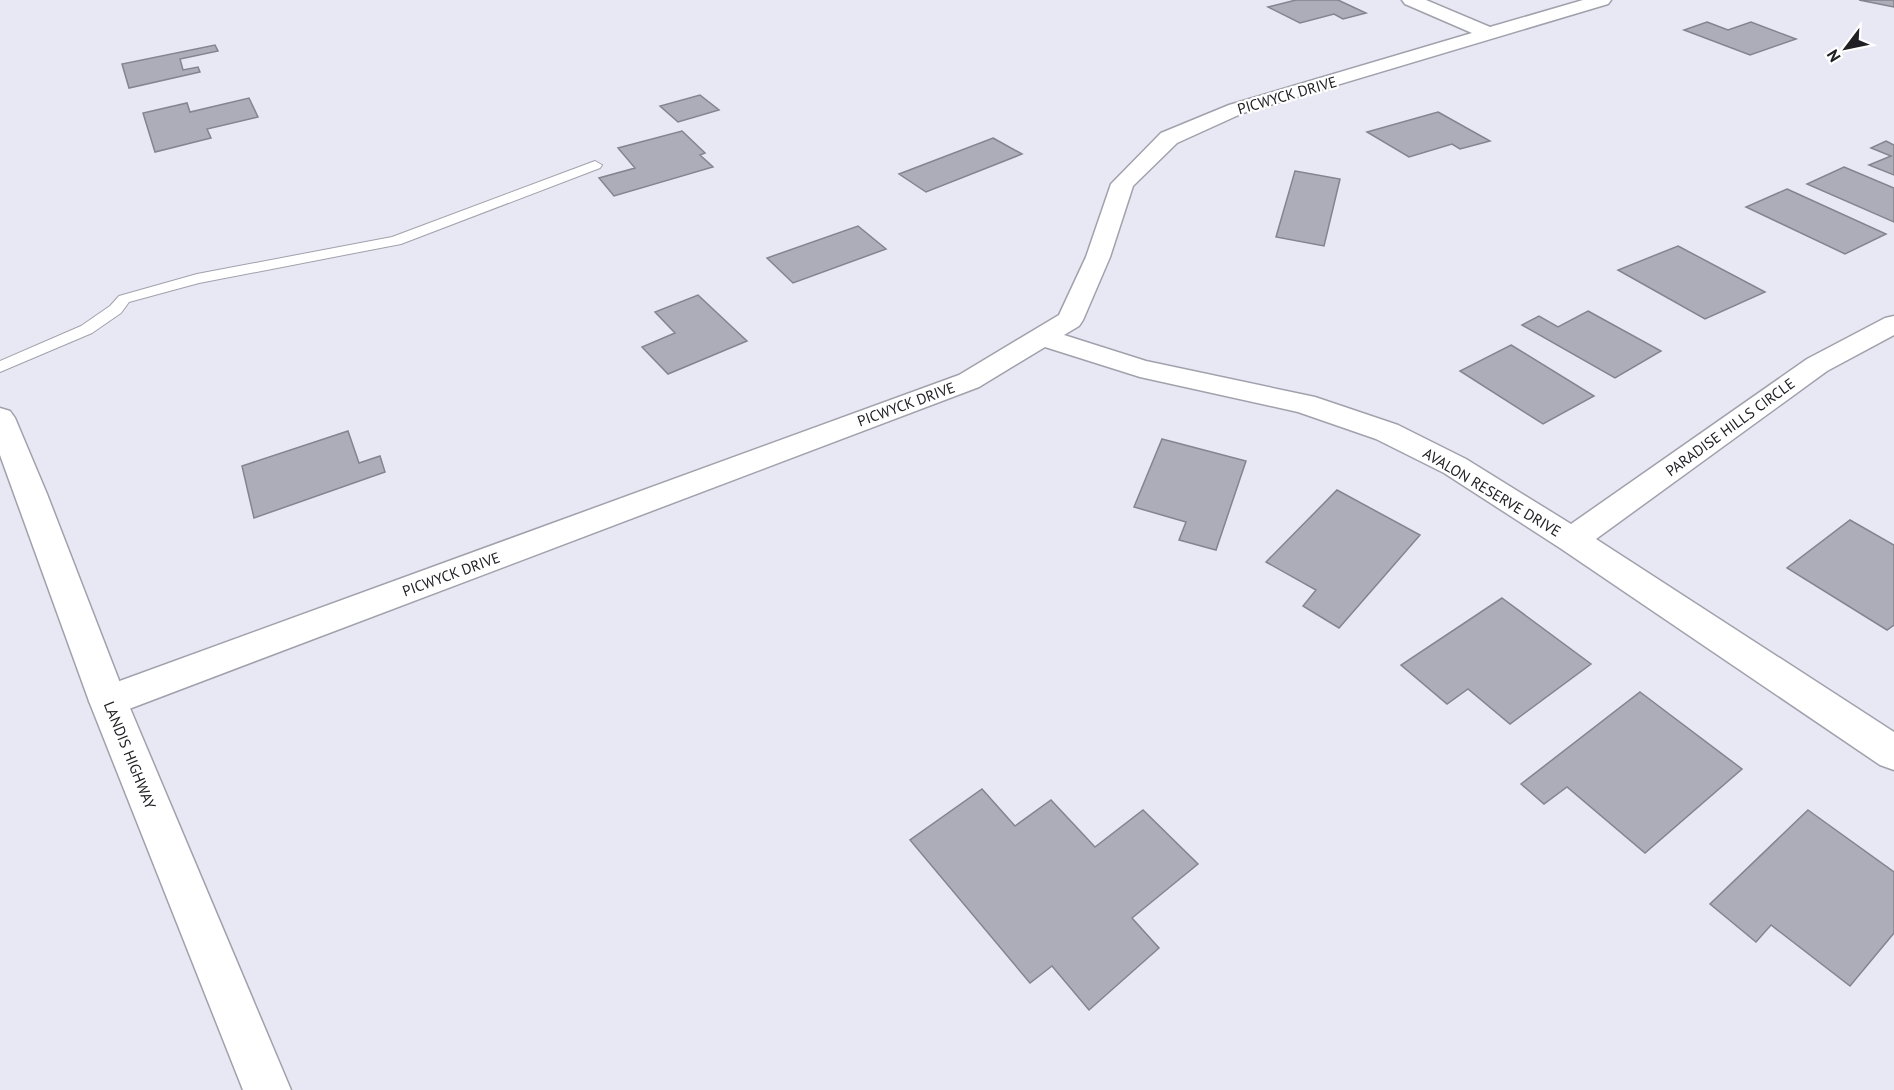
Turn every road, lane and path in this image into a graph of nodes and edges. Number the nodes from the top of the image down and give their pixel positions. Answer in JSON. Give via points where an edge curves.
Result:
{"nodes":[{"id":1,"x":1411,"y":0,"type":"edge"},
{"id":2,"x":1602,"y":0,"type":"edge"},
{"id":3,"x":1490,"y":34,"type":"junction"},
{"id":4,"x":594,"y":165,"type":"dead end"},
{"id":5,"x":1894,"y":324,"type":"edge"},
{"id":6,"x":1042,"y":337,"type":"junction"},
{"id":7,"x":0,"y":367,"type":"edge"},
{"id":8,"x":0,"y":418,"type":"edge"},
{"id":9,"x":1572,"y":540,"type":"junction"},
{"id":10,"x":108,"y":701,"type":"junction"},
{"id":11,"x":1894,"y":753,"type":"edge"},
{"id":12,"x":267,"y":1090,"type":"edge"}],
"edges":[{"from":1,"to":3,"type":"street"},
{"from":2,"to":3,"type":"street","name":"PICWYCK DRIVE"},
{"from":3,"to":6,"type":"street","name":"PICWYCK DRIVE","via":[[1236,109],[1169,138],[1122,184],[1098,257],[1070,320]]},
{"from":4,"to":7,"type":"lane","via":[[396,241],[197,279],[124,299],[119,309],[98,324]]},
{"from":5,"to":9,"type":"street","name":"PARADISE HILLS CIRCLE","via":[[1817,365]]},
{"from":6,"to":9,"type":"street","name":"AVALON RESERVE DRIVE","via":[[1140,368],[1305,404],[1387,432],[1455,466]]},
{"from":6,"to":10,"type":"street","name":"PICWYCK DRIVE","via":[[969,381]]},
{"from":8,"to":10,"type":"street","name":"LANDIS HIGHWAY"},
{"from":9,"to":11,"type":"street","name":"AVALON RESERVE DRIVE"},
{"from":10,"to":12,"type":"street","name":"LANDIS HIGHWAY"}]}
